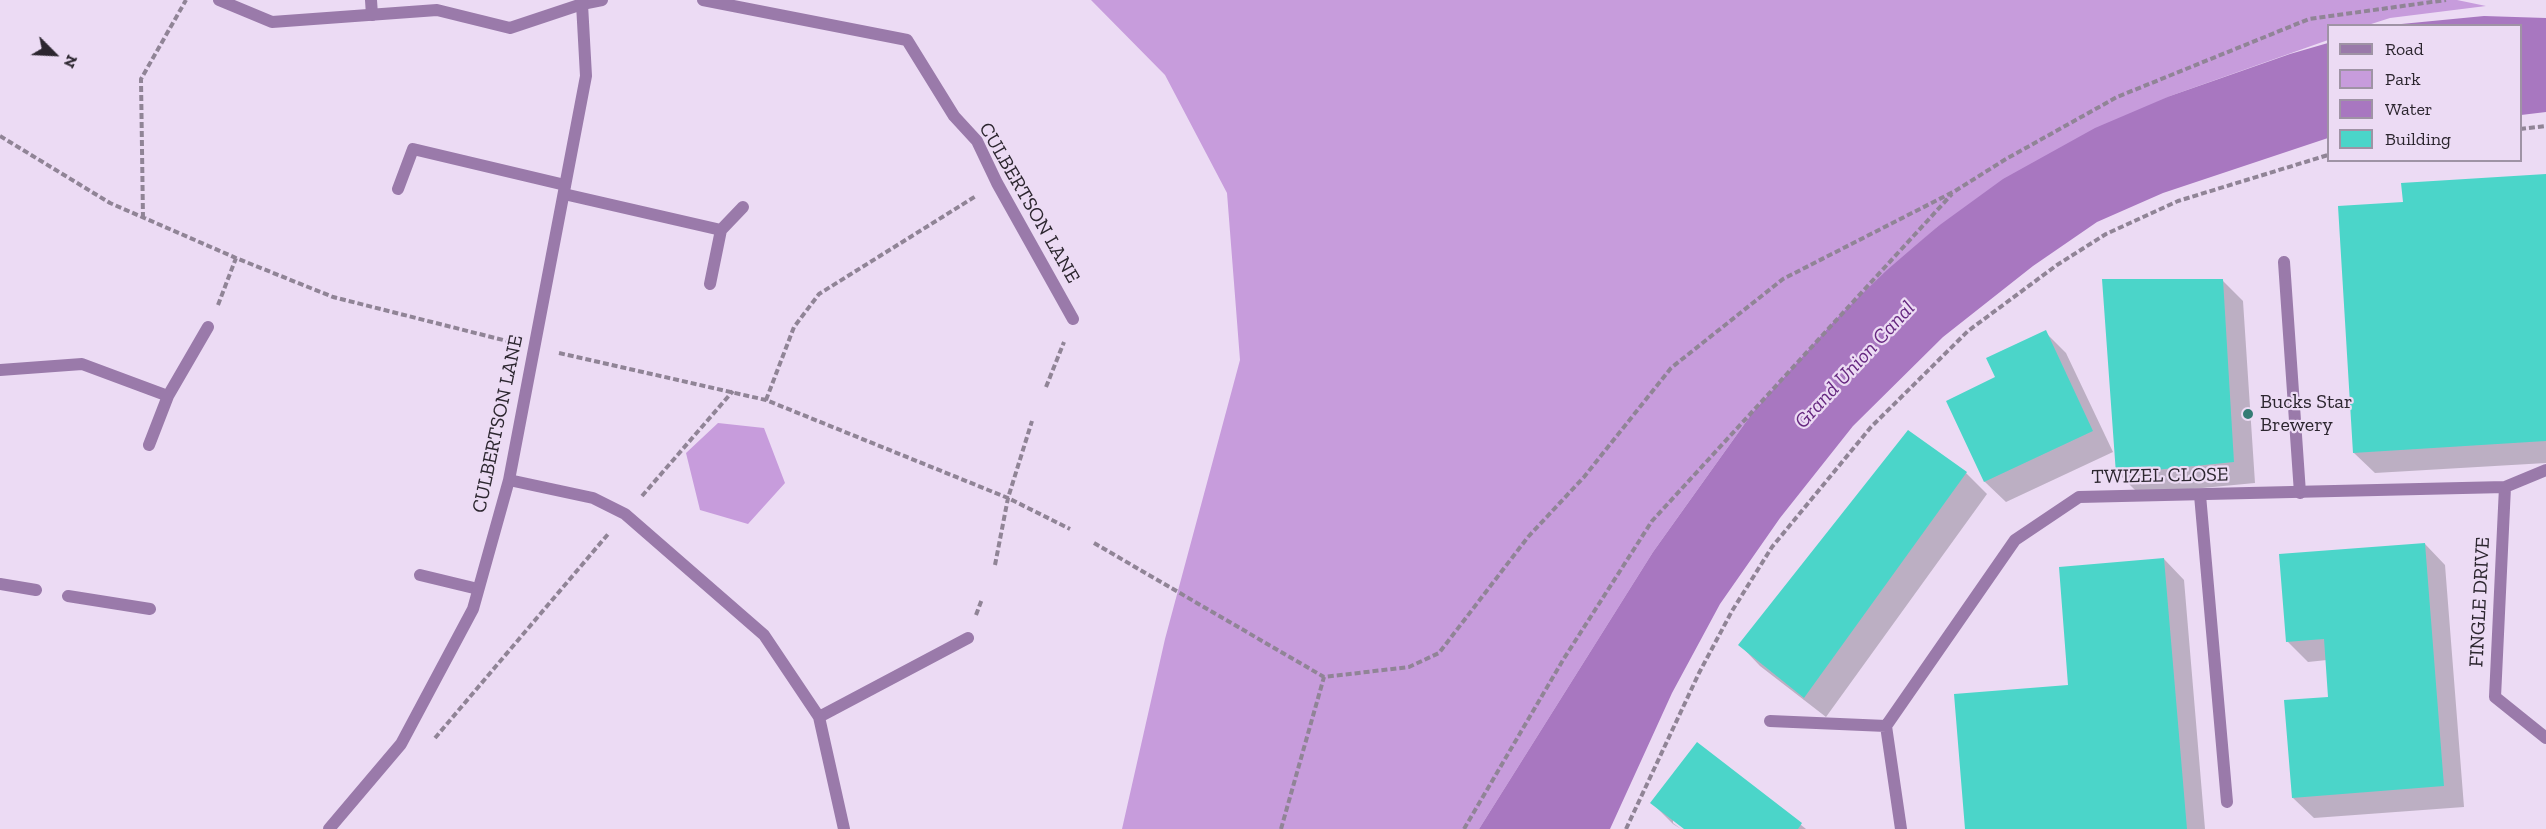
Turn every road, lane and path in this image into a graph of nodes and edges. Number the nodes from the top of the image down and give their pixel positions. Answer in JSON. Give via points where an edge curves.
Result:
{"nodes":[{"id":1,"x":186,"y":0,"type":"edge"},
{"id":2,"x":219,"y":0,"type":"edge"},
{"id":3,"x":371,"y":0,"type":"edge"},
{"id":4,"x":602,"y":0,"type":"edge"},
{"id":5,"x":703,"y":0,"type":"edge"},
{"id":6,"x":2446,"y":0,"type":"edge"},
{"id":7,"x":582,"y":4,"type":"junction"},
{"id":8,"x":372,"y":15,"type":"junction"},
{"id":9,"x":2546,"y":126,"type":"edge"},
{"id":10,"x":2522,"y":129,"type":"edge"},
{"id":11,"x":2327,"y":155,"type":"edge"},
{"id":12,"x":997,"y":183,"type":"junction"},
{"id":13,"x":398,"y":189,"type":"dead end"},
{"id":14,"x":564,"y":190,"type":"junction"},
{"id":15,"x":1955,"y":191,"type":"junction"},
{"id":16,"x":743,"y":207,"type":"dead end"},
{"id":17,"x":143,"y":218,"type":"dead end"},
{"id":18,"x":721,"y":231,"type":"junction"},
{"id":19,"x":236,"y":258,"type":"dead end"},
{"id":20,"x":2284,"y":262,"type":"dead end"},
{"id":21,"x":710,"y":284,"type":"dead end"},
{"id":22,"x":1073,"y":319,"type":"joint"},
{"id":23,"x":208,"y":327,"type":"joint"},
{"id":24,"x":0,"y":370,"type":"edge"},
{"id":25,"x":1046,"y":387,"type":"dead end"},
{"id":26,"x":733,"y":391,"type":"dead end"},
{"id":27,"x":168,"y":396,"type":"junction"},
{"id":28,"x":766,"y":400,"type":"dead end"},
{"id":29,"x":1032,"y":421,"type":"dead end"},
{"id":30,"x":149,"y":445,"type":"dead end"},
{"id":31,"x":2546,"y":470,"type":"edge"},
{"id":32,"x":509,"y":480,"type":"junction"},
{"id":33,"x":2505,"y":487,"type":"junction"},
{"id":34,"x":2300,"y":493,"type":"junction"},
{"id":35,"x":2200,"y":495,"type":"junction"},
{"id":36,"x":625,"y":514,"type":"junction"},
{"id":37,"x":1094,"y":543,"type":"dead end"},
{"id":38,"x":995,"y":565,"type":"dead end"},
{"id":39,"x":420,"y":575,"type":"dead end"},
{"id":40,"x":0,"y":584,"type":"edge"},
{"id":41,"x":36,"y":590,"type":"dead end"},
{"id":42,"x":478,"y":590,"type":"junction"},
{"id":43,"x":68,"y":596,"type":"dead end"},
{"id":44,"x":150,"y":609,"type":"dead end"},
{"id":45,"x":968,"y":638,"type":"dead end"},
{"id":46,"x":1324,"y":677,"type":"junction"},
{"id":47,"x":819,"y":717,"type":"junction"},
{"id":48,"x":1770,"y":721,"type":"dead end"},
{"id":49,"x":1886,"y":726,"type":"junction"},
{"id":50,"x":2546,"y":738,"type":"edge"},
{"id":51,"x":433,"y":741,"type":"dead end"},
{"id":52,"x":2227,"y":802,"type":"dead end"},
{"id":53,"x":329,"y":829,"type":"edge"},
{"id":54,"x":844,"y":829,"type":"edge"},
{"id":55,"x":1281,"y":829,"type":"edge"},
{"id":56,"x":1464,"y":829,"type":"edge"},
{"id":57,"x":1626,"y":829,"type":"edge"},
{"id":58,"x":1901,"y":829,"type":"edge"}],
"edges":[{"from":1,"to":17,"type":"path","via":[[141,79]]},
{"from":2,"to":8,"type":"street","via":[[272,22]]},
{"from":3,"to":8,"type":"street"},
{"from":4,"to":7,"type":"street"},
{"from":5,"to":12,"type":"street","name":"CULBERTSON LANE","via":[[907,40],[954,116],[977,141]]},
{"from":6,"to":15,"type":"path","via":[[2309,19],[2117,97]]},
{"from":7,"to":8,"type":"street","via":[[510,28],[437,10]]},
{"from":7,"to":14,"type":"street","name":"CULBERTSON LANE","via":[[586,76]]},
{"from":9,"to":10,"type":"path"},
{"from":11,"to":57,"type":"path","via":[[2178,201],[2106,234],[1968,331],[1871,427],[1773,548],[1732,610],[1699,673]]},
{"from":12,"to":22,"type":"street","name":"CULBERTSON LANE"},
{"from":12,"to":28,"type":"path","via":[[819,294],[794,327]]},
{"from":13,"to":14,"type":"street","via":[[413,149]]},
{"from":14,"to":18,"type":"street"},
{"from":14,"to":32,"type":"street","name":"CULBERTSON LANE"},
{"from":15,"to":46,"type":"path","via":[[1782,279],[1671,368],[1584,477],[1528,537],[1439,653],[1409,667]]},
{"from":15,"to":56,"type":"path","via":[[1652,521],[1563,660]]},
{"from":16,"to":18,"type":"street"},
{"from":18,"to":21,"type":"street"},
{"from":19,"to":23,"type":"path"},
{"from":20,"to":34,"type":"street"},
{"from":22,"to":25,"type":"path"},
{"from":23,"to":27,"type":"street"},
{"from":24,"to":27,"type":"street","via":[[81,364]]},
{"from":26,"to":36,"type":"path"},
{"from":27,"to":30,"type":"street"},
{"from":29,"to":38,"type":"path","via":[[1008,498]]},
{"from":31,"to":33,"type":"street"},
{"from":32,"to":36,"type":"street","via":[[593,498]]},
{"from":32,"to":42,"type":"street","name":"CULBERTSON LANE"},
{"from":33,"to":34,"type":"street","name":"TWIZEL CLOSE"},
{"from":33,"to":50,"type":"street","name":"FINGLE DRIVE","via":[[2494,697]]},
{"from":34,"to":35,"type":"street","name":"TWIZEL CLOSE"},
{"from":35,"to":49,"type":"street","name":"TWIZEL CLOSE","via":[[2079,497],[2015,540]]},
{"from":35,"to":52,"type":"street"},
{"from":36,"to":47,"type":"street","via":[[764,635]]},
{"from":36,"to":51,"type":"path"},
{"from":37,"to":46,"type":"path"},
{"from":39,"to":42,"type":"street"},
{"from":40,"to":41,"type":"street"},
{"from":42,"to":53,"type":"street","name":"CULBERTSON LANE","via":[[473,609],[401,744]]},
{"from":43,"to":44,"type":"street"},
{"from":45,"to":47,"type":"street"},
{"from":46,"to":55,"type":"path"},
{"from":47,"to":54,"type":"street"},
{"from":48,"to":49,"type":"street"},
{"from":49,"to":58,"type":"street"}]}
